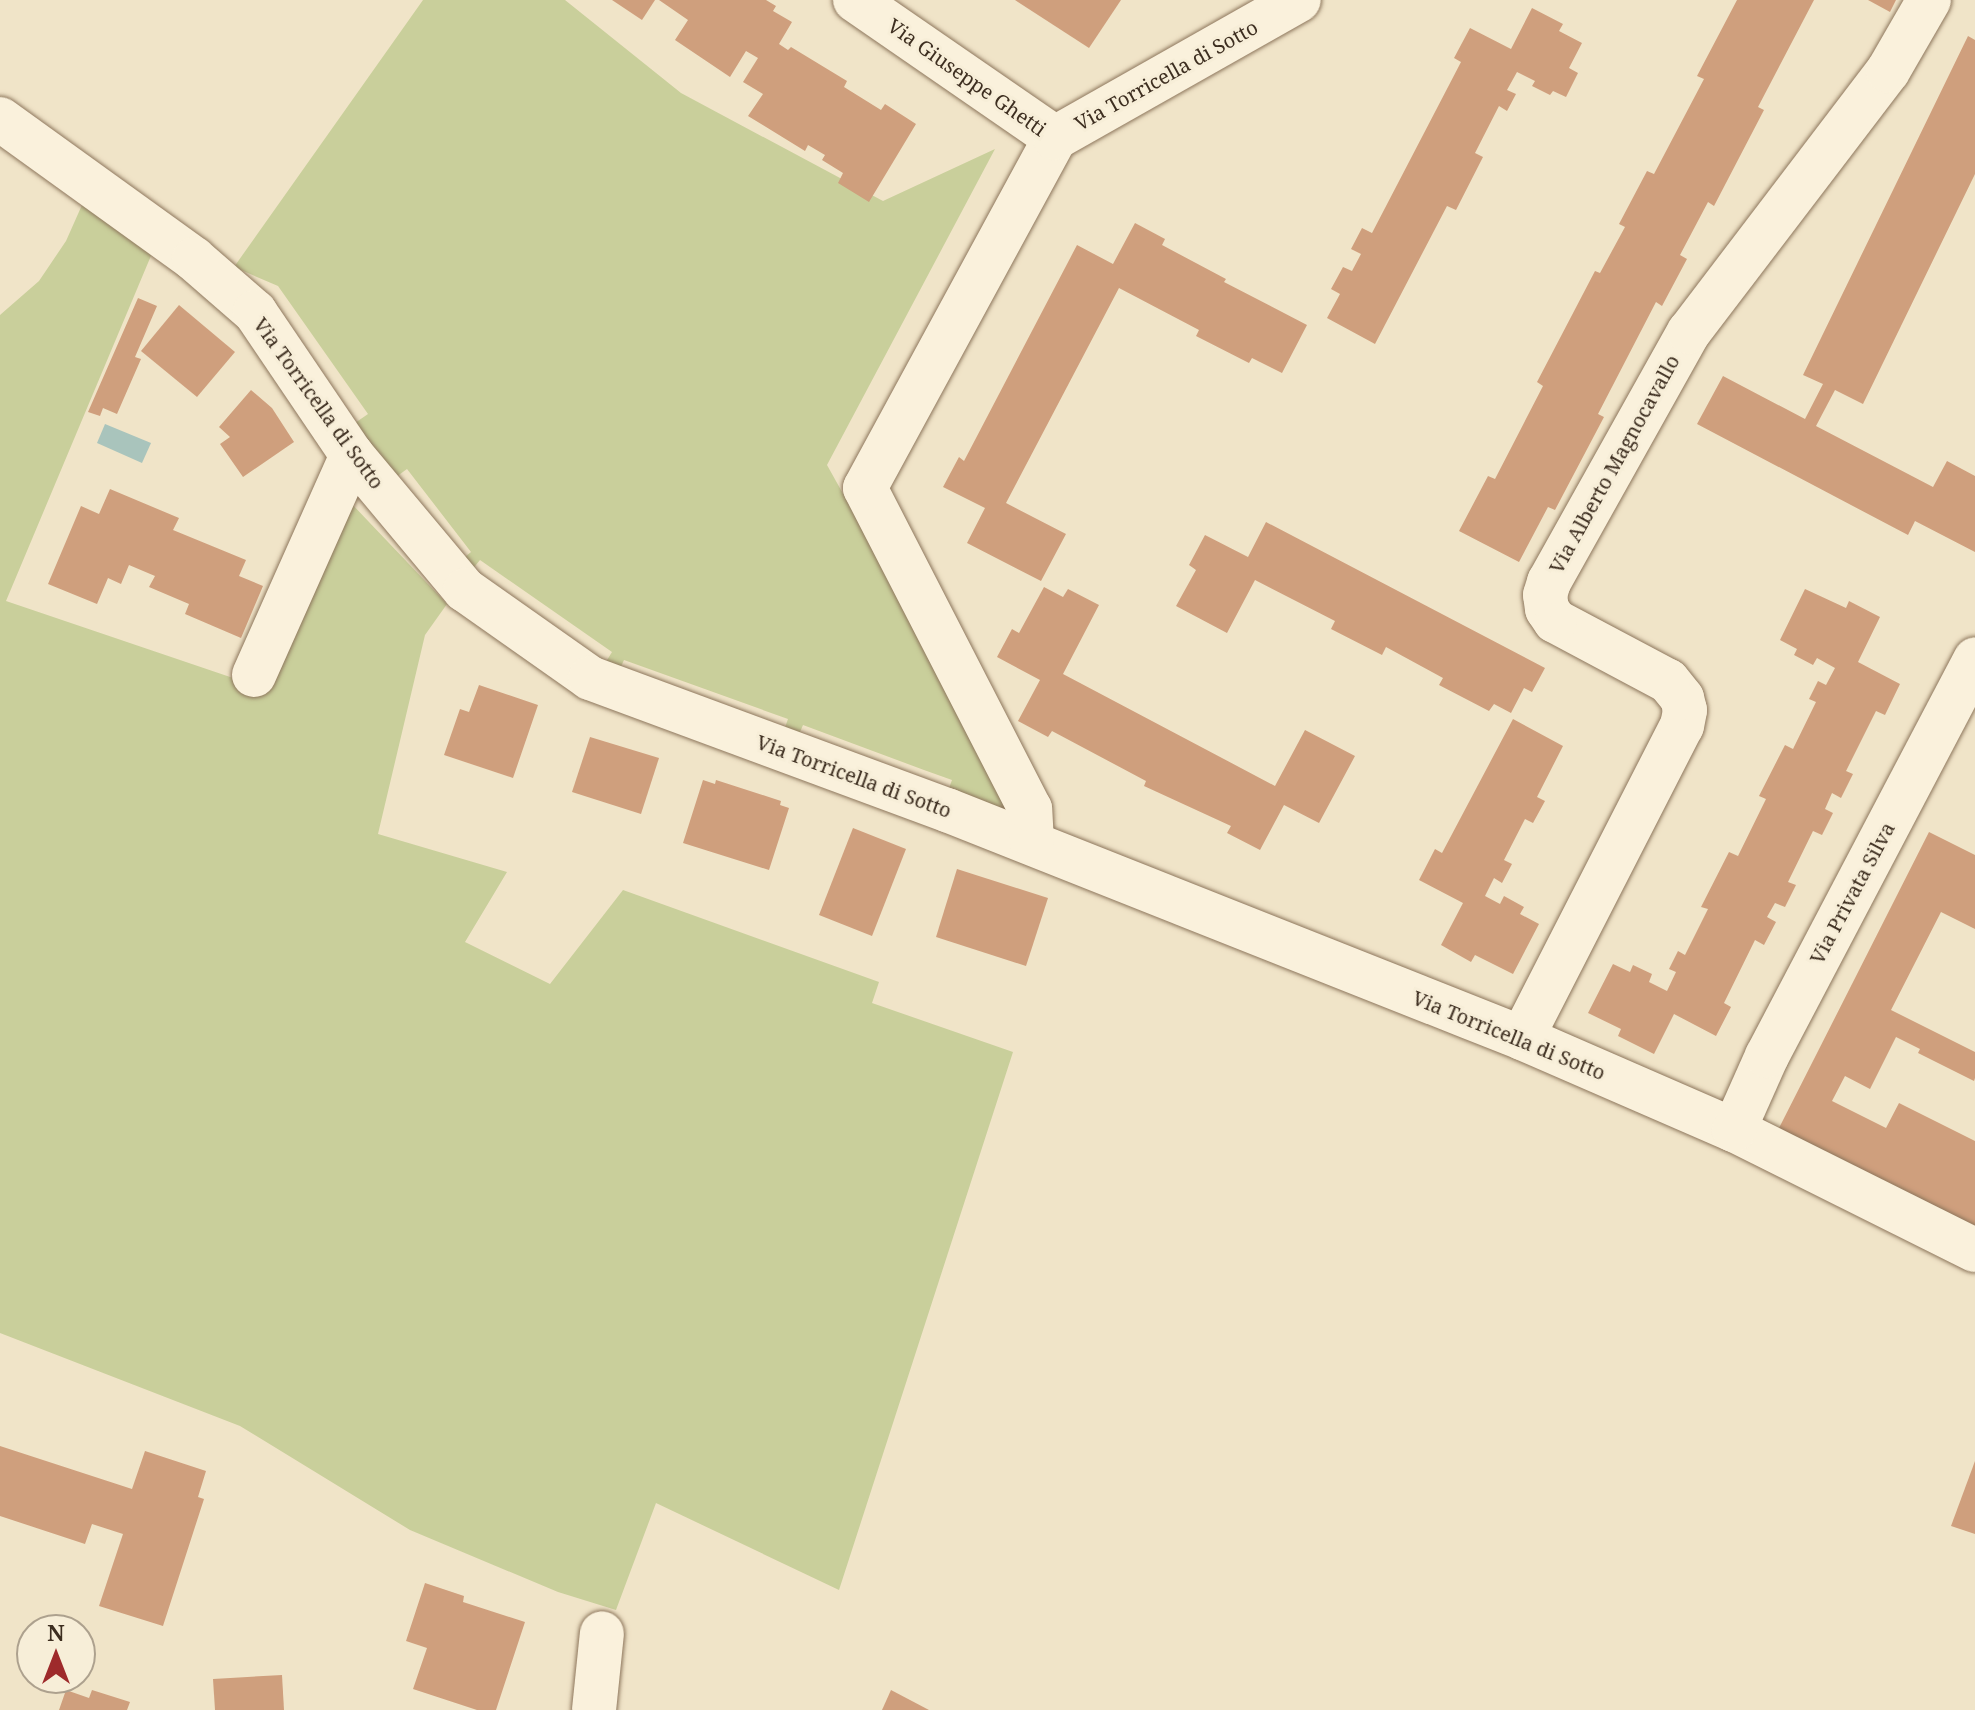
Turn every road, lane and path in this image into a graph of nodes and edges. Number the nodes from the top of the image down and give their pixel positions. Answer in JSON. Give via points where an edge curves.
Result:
{"nodes":[{"id":1,"x":1299,"y":0,"type":"edge"},
{"id":2,"x":1929,"y":0,"type":"edge"},
{"id":3,"x":875,"y":5,"type":"edge"},
{"id":4,"x":0,"y":119,"type":"edge"},
{"id":5,"x":1055,"y":138,"type":"junction"},
{"id":6,"x":352,"y":455,"type":"junction"},
{"id":7,"x":1975,"y":659,"type":"edge"},
{"id":8,"x":254,"y":675,"type":"dead end"},
{"id":9,"x":1032,"y":843,"type":"junction"},
{"id":10,"x":1522,"y":1038,"type":"junction"},
{"id":11,"x":1734,"y":1130,"type":"junction"},
{"id":12,"x":1975,"y":1250,"type":"edge"},
{"id":13,"x":602,"y":1633,"type":"dead end"},
{"id":14,"x":594,"y":1710,"type":"edge"}],
"edges":[{"from":1,"to":5,"type":"street","name":"Via Torricella di Sotto"},
{"from":2,"to":10,"type":"street","name":"Via Alberto Magnocavallo","via":[[1888,71],[1689,332],[1549,582],[1547,609],[1555,621],[1668,681],[1685,710],[1682,726]]},
{"from":3,"to":5,"type":"street","name":"Via Giuseppe Ghetti"},
{"from":4,"to":6,"type":"street","name":"Via Torricella di Sotto","via":[[194,259],[255,312]]},
{"from":5,"to":9,"type":"street","name":"Via Torricella di Sotto","via":[[865,488],[1030,809]]},
{"from":6,"to":8,"type":"street"},
{"from":6,"to":9,"type":"street","name":"Via Torricella di Sotto","via":[[465,590],[590,678]]},
{"from":7,"to":11,"type":"street","name":"Via Privata Silva","via":[[1767,1056]]},
{"from":9,"to":10,"type":"street","name":"Via Torricella di Sotto"},
{"from":10,"to":11,"type":"street","name":"Via Torricella di Sotto"},
{"from":11,"to":12,"type":"street","name":"Via Torricella di Sotto"},
{"from":13,"to":14,"type":"street"}]}
